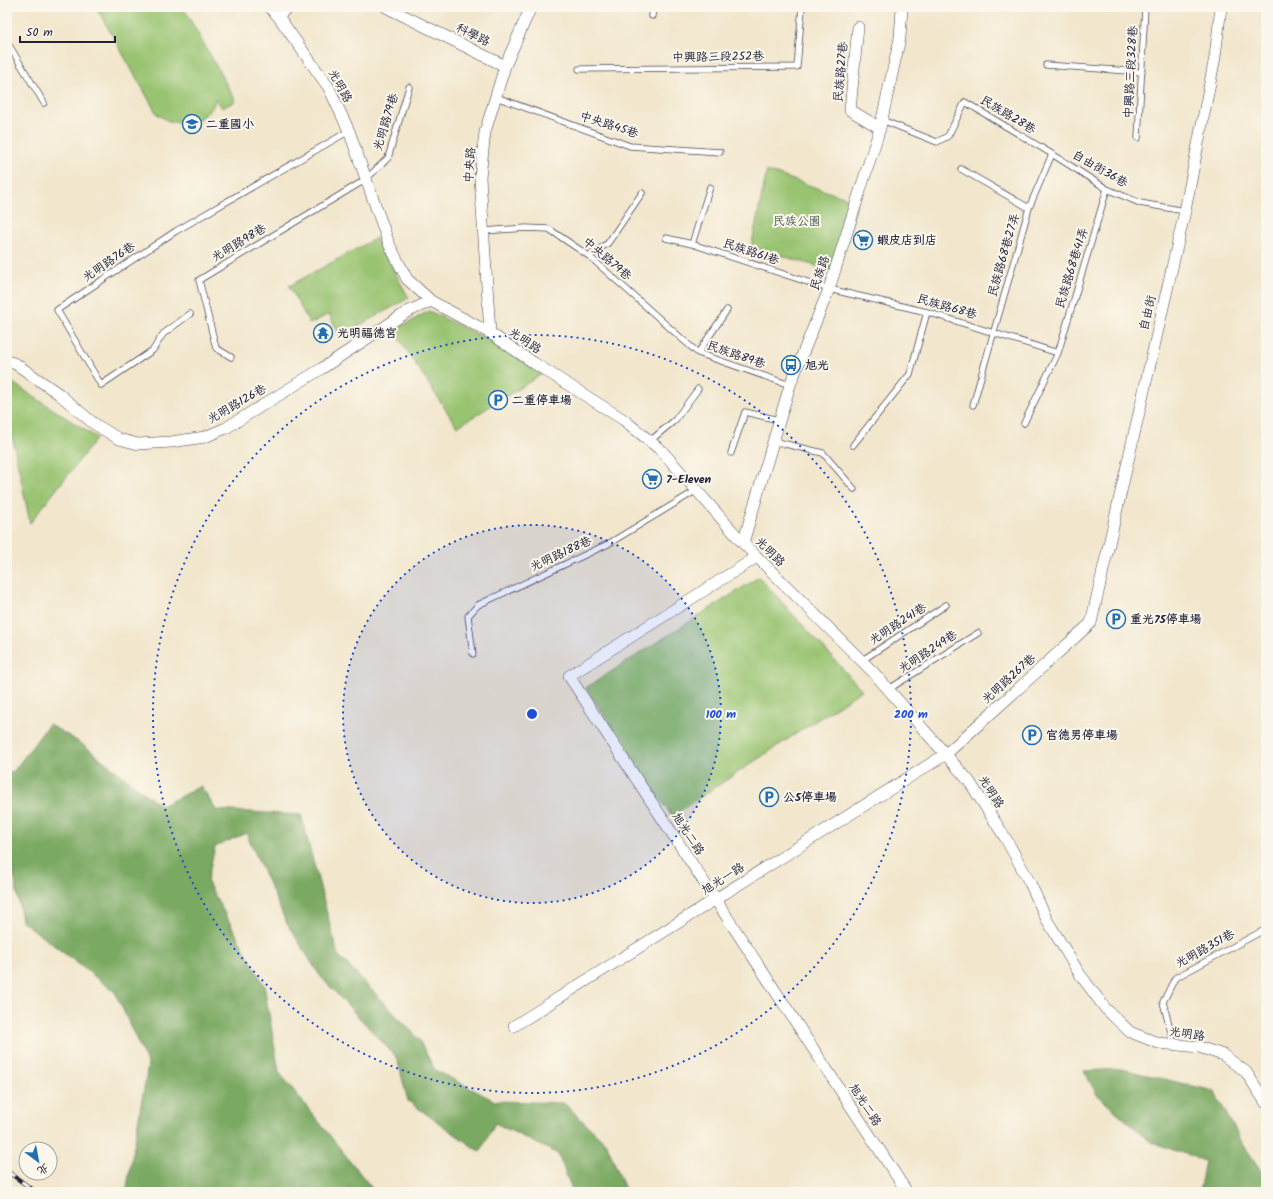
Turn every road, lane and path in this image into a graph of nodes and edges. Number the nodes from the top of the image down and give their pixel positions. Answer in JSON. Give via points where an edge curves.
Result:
{"nodes":[{"id":1,"x":269,"y":7,"type":"edge"},
{"id":2,"x":288,"y":7,"type":"edge"},
{"id":3,"x":386,"y":7,"type":"edge"},
{"id":4,"x":531,"y":7,"type":"edge"},
{"id":5,"x":653,"y":7,"type":"edge"},
{"id":6,"x":802,"y":7,"type":"edge"},
{"id":7,"x":902,"y":7,"type":"edge"},
{"id":8,"x":1145,"y":7,"type":"edge"},
{"id":9,"x":1221,"y":7,"type":"edge"},
{"id":10,"x":278,"y":16,"type":"junction"},
{"id":11,"x":652,"y":16,"type":"dead end"},
{"id":12,"x":858,"y":27,"type":"dead end"},
{"id":13,"x":7,"y":42,"type":"edge"},
{"id":14,"x":1046,"y":65,"type":"dead end"},
{"id":15,"x":505,"y":66,"type":"junction"},
{"id":16,"x":579,"y":69,"type":"dead end"},
{"id":17,"x":1142,"y":72,"type":"junction"},
{"id":18,"x":409,"y":87,"type":"dead end"},
{"id":19,"x":496,"y":97,"type":"junction"},
{"id":20,"x":44,"y":103,"type":"dead end"},
{"id":21,"x":880,"y":124,"type":"junction"},
{"id":22,"x":349,"y":131,"type":"junction"},
{"id":23,"x":1138,"y":138,"type":"dead end"},
{"id":24,"x":720,"y":152,"type":"dead end"},
{"id":25,"x":1052,"y":154,"type":"junction"},
{"id":26,"x":961,"y":169,"type":"dead end"},
{"id":27,"x":365,"y":180,"type":"junction"},
{"id":28,"x":710,"y":187,"type":"dead end"},
{"id":29,"x":1107,"y":189,"type":"junction"},
{"id":30,"x":642,"y":194,"type":"dead end"},
{"id":31,"x":1029,"y":208,"type":"junction"},
{"id":32,"x":1185,"y":211,"type":"junction"},
{"id":33,"x":484,"y":231,"type":"junction"},
{"id":34,"x":666,"y":238,"type":"dead end"},
{"id":35,"x":692,"y":244,"type":"junction"},
{"id":36,"x":589,"y":256,"type":"junction"},
{"id":37,"x":829,"y":289,"type":"junction"},
{"id":38,"x":431,"y":301,"type":"junction"},
{"id":39,"x":726,"y":310,"type":"dead end"},
{"id":40,"x":927,"y":312,"type":"junction"},
{"id":41,"x":190,"y":314,"type":"dead end"},
{"id":42,"x":993,"y":332,"type":"junction"},
{"id":43,"x":490,"y":333,"type":"junction"},
{"id":44,"x":698,"y":353,"type":"junction"},
{"id":45,"x":1058,"y":353,"type":"junction"},
{"id":46,"x":231,"y":357,"type":"dead end"},
{"id":47,"x":7,"y":361,"type":"edge"},
{"id":48,"x":790,"y":385,"type":"junction"},
{"id":49,"x":698,"y":389,"type":"dead end"},
{"id":50,"x":973,"y":405,"type":"dead end"},
{"id":51,"x":780,"y":420,"type":"junction"},
{"id":52,"x":1024,"y":423,"type":"dead end"},
{"id":53,"x":650,"y":440,"type":"junction"},
{"id":54,"x":773,"y":441,"type":"junction"},
{"id":55,"x":853,"y":445,"type":"dead end"},
{"id":56,"x":730,"y":453,"type":"dead end"},
{"id":57,"x":854,"y":489,"type":"dead end"},
{"id":58,"x":697,"y":490,"type":"junction"},
{"id":59,"x":743,"y":543,"type":"junction"},
{"id":60,"x":757,"y":557,"type":"junction"},
{"id":61,"x":946,"y":605,"type":"dead end"},
{"id":62,"x":1091,"y":624,"type":"joint"},
{"id":63,"x":978,"y":633,"type":"dead end"},
{"id":64,"x":473,"y":654,"type":"dead end"},
{"id":65,"x":861,"y":661,"type":"junction"},
{"id":66,"x":889,"y":689,"type":"junction"},
{"id":67,"x":946,"y":754,"type":"junction"},
{"id":68,"x":714,"y":899,"type":"junction"},
{"id":69,"x":1266,"y":929,"type":"edge"},
{"id":70,"x":514,"y":1026,"type":"dead end"},
{"id":71,"x":1174,"y":1044,"type":"junction"},
{"id":72,"x":1266,"y":1103,"type":"edge"},
{"id":73,"x":907,"y":1192,"type":"edge"}],
"edges":[{"from":1,"to":10,"type":"street","name":"光明路"},
{"from":2,"to":10,"type":"street"},
{"from":3,"to":15,"type":"street","name":"科學路"},
{"from":4,"to":15,"type":"street","name":"中央路"},
{"from":5,"to":11,"type":"lane"},
{"from":6,"to":16,"type":"lane","name":"中興路三段252巷","via":[[797,67]]},
{"from":7,"to":21,"type":"street","name":"民族路","via":[[900,38]]},
{"from":8,"to":17,"type":"lane","name":"中興路三段328巷"},
{"from":9,"to":32,"type":"street","name":"自由街","via":[[1215,57]]},
{"from":10,"to":22,"type":"street","name":"光明路","via":[[329,88]]},
{"from":12,"to":21,"type":"street","name":"民族路27巷","via":[[850,110]]},
{"from":13,"to":20,"type":"lane"},
{"from":14,"to":17,"type":"lane"},
{"from":15,"to":19,"type":"street","name":"中央路"},
{"from":17,"to":23,"type":"lane","name":"中興路三段328巷"},
{"from":18,"to":27,"type":"lane","name":"光明路79巷","via":[[388,158]]},
{"from":19,"to":24,"type":"lane","name":"中央路45巷","via":[[630,146]]},
{"from":19,"to":33,"type":"street","name":"中央路","via":[[485,132],[480,177]]},
{"from":21,"to":25,"type":"lane","name":"民族路28巷","via":[[937,142],[948,136],[965,102]]},
{"from":21,"to":37,"type":"street","name":"民族路"},
{"from":22,"to":27,"type":"street","name":"光明路"},
{"from":22,"to":41,"type":"lane","name":"光明路76巷","via":[[176,231],[57,310],[101,385],[153,350],[163,334]]},
{"from":25,"to":29,"type":"lane","name":"自由街36巷"},
{"from":25,"to":31,"type":"lane","name":"民族路68巷27弄"},
{"from":26,"to":31,"type":"lane","name":"民族路68巷27弄"},
{"from":27,"to":38,"type":"street","name":"光明路","via":[[388,244],[407,279]]},
{"from":27,"to":46,"type":"lane","name":"光明路98巷","via":[[199,280],[216,348]]},
{"from":28,"to":35,"type":"lane"},
{"from":29,"to":32,"type":"lane","name":"自由街36巷","via":[[1140,203]]},
{"from":29,"to":45,"type":"lane","name":"民族路68巷41弄"},
{"from":30,"to":36,"type":"lane","via":[[608,243]]},
{"from":31,"to":42,"type":"lane","name":"民族路68巷27弄"},
{"from":32,"to":62,"type":"street","name":"自由街"},
{"from":33,"to":36,"type":"lane","name":"中央路79巷","via":[[549,229]]},
{"from":33,"to":43,"type":"street","name":"中央路"},
{"from":34,"to":35,"type":"lane","name":"民族路61巷"},
{"from":35,"to":37,"type":"lane","name":"民族路61巷"},
{"from":36,"to":44,"type":"lane","name":"中央路79巷"},
{"from":37,"to":40,"type":"lane","name":"民族路68巷"},
{"from":37,"to":48,"type":"street","name":"民族路"},
{"from":38,"to":43,"type":"street","name":"光明路"},
{"from":38,"to":47,"type":"street","name":"光明路126巷","via":[[407,312],[226,428],[205,437],[171,442],[138,444],[119,439],[93,423],[59,394],[16,364]]},
{"from":39,"to":44,"type":"lane"},
{"from":40,"to":42,"type":"lane","name":"民族路68巷"},
{"from":40,"to":55,"type":"lane","via":[[910,374]]},
{"from":42,"to":45,"type":"lane","name":"民族路68巷"},
{"from":42,"to":50,"type":"lane","name":"民族路68巷27弄"},
{"from":43,"to":53,"type":"street","name":"光明路","via":[[624,420]]},
{"from":44,"to":48,"type":"lane","name":"民族路89巷"},
{"from":45,"to":52,"type":"lane","name":"民族路68巷41弄"},
{"from":48,"to":51,"type":"street","name":"民族路"},
{"from":49,"to":53,"type":"lane","via":[[675,420]]},
{"from":51,"to":54,"type":"street","name":"民族路"},
{"from":51,"to":56,"type":"lane","via":[[745,412]]},
{"from":53,"to":58,"type":"street","name":"光明路"},
{"from":54,"to":57,"type":"lane","via":[[824,453]]},
{"from":54,"to":59,"type":"street","name":"民族路"},
{"from":58,"to":59,"type":"street","name":"光明路"},
{"from":58,"to":64,"type":"lane","name":"光明路188巷","via":[[608,544],[478,606],[468,616]]},
{"from":59,"to":60,"type":"street","name":"光明路"},
{"from":60,"to":65,"type":"street","name":"光明路"},
{"from":60,"to":68,"type":"street","name":"旭光二路","via":[[569,676]]},
{"from":61,"to":65,"type":"lane","name":"光明路241巷"},
{"from":62,"to":67,"type":"street","name":"光明路267巷"},
{"from":63,"to":66,"type":"lane","name":"光明路249巷"},
{"from":65,"to":66,"type":"street","name":"光明路"},
{"from":66,"to":67,"type":"street","name":"光明路"},
{"from":67,"to":68,"type":"street","name":"旭光一路"},
{"from":67,"to":71,"type":"street","name":"光明路","via":[[973,787],[1006,839],[1047,920],[1079,973],[1105,1008],[1130,1032],[1158,1043]]},
{"from":68,"to":70,"type":"street","name":"旭光一路"},
{"from":68,"to":73,"type":"street","name":"旭光二路"},
{"from":69,"to":71,"type":"lane","name":"光明路351巷","via":[[1176,978],[1163,1002]]},
{"from":71,"to":72,"type":"street","name":"光明路","via":[[1199,1047],[1223,1055],[1246,1072]]}]}
